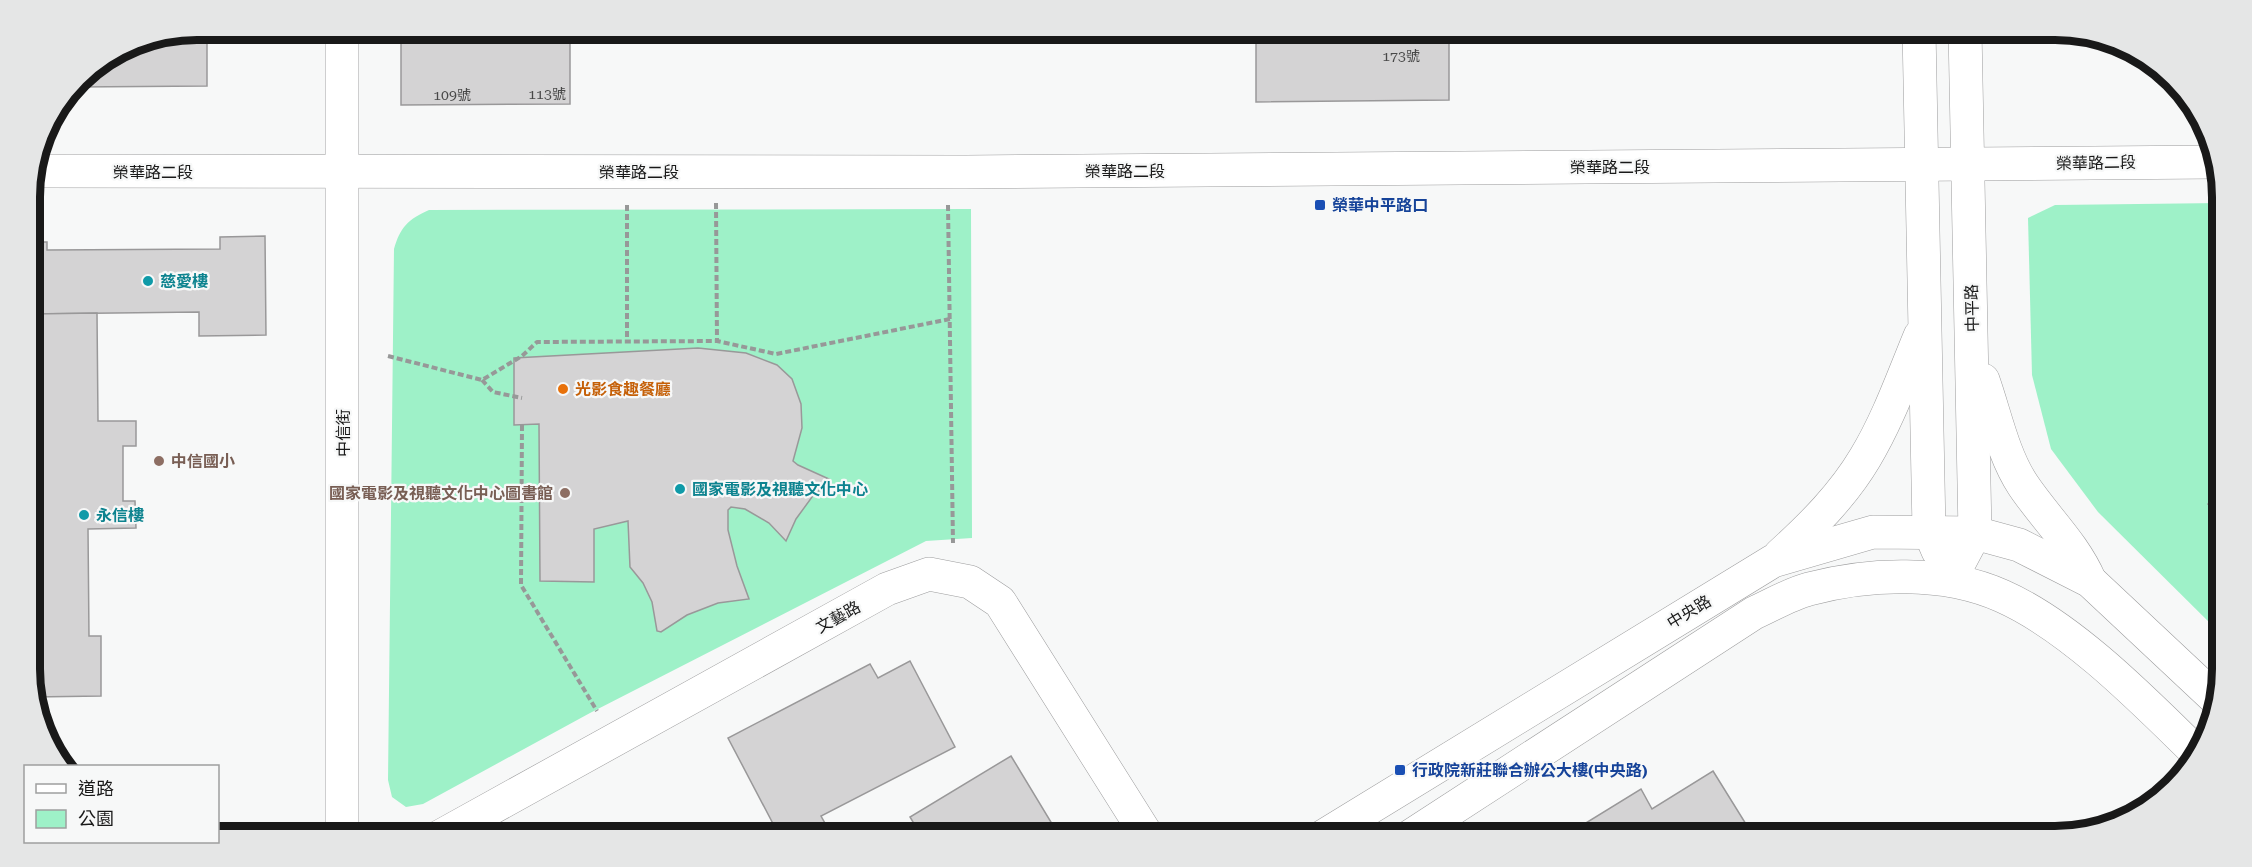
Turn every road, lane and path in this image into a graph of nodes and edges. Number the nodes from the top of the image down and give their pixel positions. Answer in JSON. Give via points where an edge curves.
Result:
{"nodes":[{"id":1,"x":1919,"y":40,"type":"edge"},
{"id":2,"x":1965,"y":40,"type":"edge"},
{"id":3,"x":342,"y":41,"type":"edge"},
{"id":4,"x":2207,"y":162,"type":"edge"},
{"id":5,"x":1921,"y":165,"type":"junction"},
{"id":6,"x":1968,"y":165,"type":"junction"},
{"id":7,"x":43,"y":171,"type":"edge"},
{"id":8,"x":344,"y":172,"type":"junction"},
{"id":9,"x":948,"y":197,"type":"dead end"},
{"id":10,"x":716,"y":198,"type":"dead end"},
{"id":11,"x":627,"y":199,"type":"dead end"},
{"id":12,"x":950,"y":319,"type":"junction"},
{"id":13,"x":1925,"y":323,"type":"junction"},
{"id":14,"x":627,"y":339,"type":"junction"},
{"id":15,"x":717,"y":340,"type":"junction"},
{"id":16,"x":1973,"y":350,"type":"junction"},
{"id":17,"x":388,"y":356,"type":"dead end"},
{"id":18,"x":482,"y":380,"type":"junction"},
{"id":19,"x":522,"y":398,"type":"dead end"},
{"id":20,"x":522,"y":424,"type":"dead end"},
{"id":21,"x":1929,"y":530,"type":"junction"},
{"id":22,"x":1975,"y":532,"type":"junction"},
{"id":23,"x":953,"y":543,"type":"dead end"},
{"id":24,"x":1773,"y":561,"type":"junction"},
{"id":25,"x":1950,"y":580,"type":"junction"},
{"id":26,"x":2090,"y":580,"type":"junction"},
{"id":27,"x":2209,"y":693,"type":"edge"},
{"id":28,"x":602,"y":720,"type":"dead end"},
{"id":29,"x":2191,"y":747,"type":"edge"},
{"id":30,"x":342,"y":826,"type":"edge"},
{"id":31,"x":459,"y":826,"type":"edge"},
{"id":32,"x":1141,"y":826,"type":"edge"},
{"id":33,"x":1340,"y":826,"type":"edge"},
{"id":34,"x":1426,"y":826,"type":"edge"}],
"edges":[{"from":1,"to":5,"type":"street"},
{"from":2,"to":6,"type":"street","name":"中平路"},
{"from":3,"to":8,"type":"street","name":"中信街"},
{"from":4,"to":6,"type":"street","name":"榮華路二段"},
{"from":5,"to":6,"type":"street","name":"榮華路二段"},
{"from":5,"to":8,"type":"street","name":"榮華路二段"},
{"from":5,"to":13,"type":"street"},
{"from":6,"to":16,"type":"street","name":"中平路"},
{"from":7,"to":8,"type":"street","name":"榮華路二段"},
{"from":8,"to":30,"type":"street","name":"中信街"},
{"from":9,"to":12,"type":"path"},
{"from":10,"to":15,"type":"path"},
{"from":11,"to":14,"type":"path"},
{"from":12,"to":15,"type":"path","via":[[776,354]]},
{"from":12,"to":23,"type":"path"},
{"from":13,"to":21,"type":"street"},
{"from":13,"to":24,"type":"street","via":[[1893,403],[1865,459],[1819,520]]},
{"from":14,"to":15,"type":"path"},
{"from":14,"to":18,"type":"path","via":[[537,342]]},
{"from":16,"to":22,"type":"street","name":"中平路"},
{"from":16,"to":26,"type":"street","via":[[2022,483],[2079,556]]},
{"from":17,"to":18,"type":"path"},
{"from":18,"to":19,"type":"path","via":[[493,392]]},
{"from":20,"to":28,"type":"path","via":[[521,585]]},
{"from":21,"to":22,"type":"street","name":"中央路"},
{"from":21,"to":24,"type":"street","name":"中央路","via":[[1873,532]]},
{"from":21,"to":25,"type":"street"},
{"from":22,"to":25,"type":"street","name":"中平路"},
{"from":22,"to":26,"type":"street","name":"中央路","via":[[2019,544]]},
{"from":24,"to":33,"type":"street","name":"中央路"},
{"from":25,"to":29,"type":"street","via":[[2002,596],[2055,628],[2130,686]]},
{"from":25,"to":34,"type":"street","via":[[1872,577],[1807,589],[1754,613]]},
{"from":26,"to":27,"type":"street"},
{"from":31,"to":32,"type":"street","name":"文藝路","via":[[887,589],[929,574],[970,582],[1000,602]]}]}
